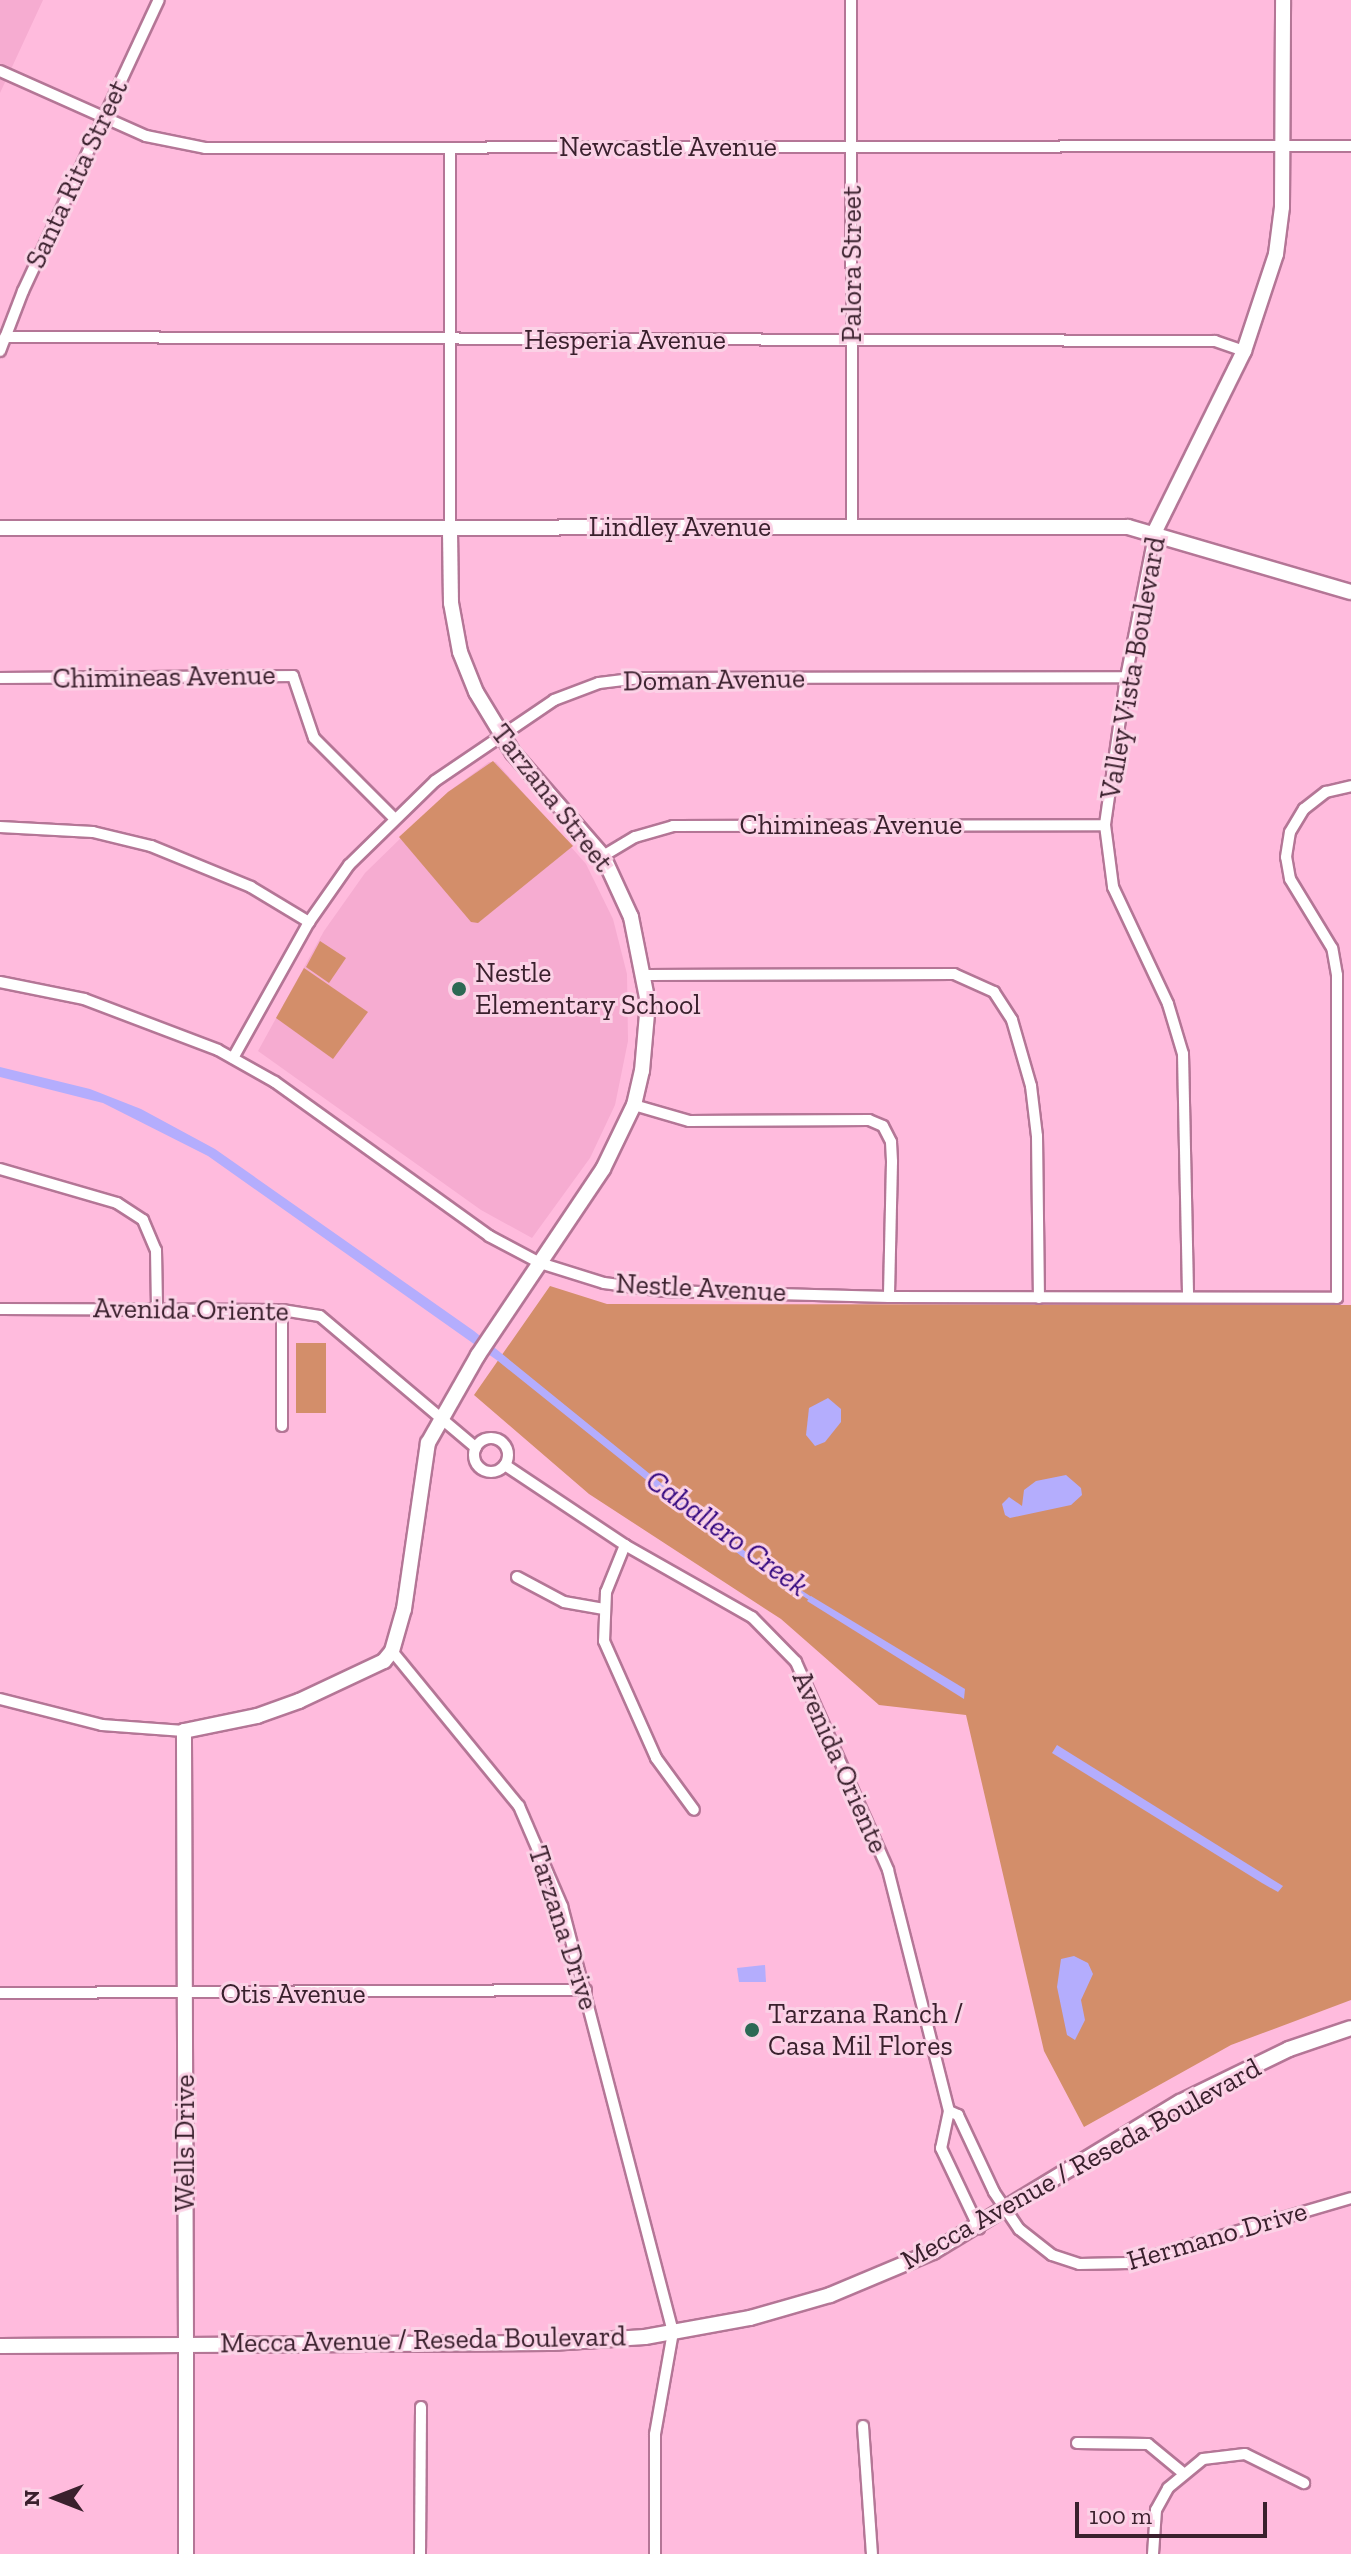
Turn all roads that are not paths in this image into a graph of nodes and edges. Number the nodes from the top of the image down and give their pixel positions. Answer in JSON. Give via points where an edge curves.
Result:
{"nodes":[{"id":1,"x":159,"y":0,"type":"edge"},
{"id":2,"x":851,"y":0,"type":"edge"},
{"id":3,"x":1283,"y":0,"type":"edge"},
{"id":4,"x":0,"y":71,"type":"edge"},
{"id":5,"x":103,"y":119,"type":"junction"},
{"id":6,"x":1283,"y":146,"type":"junction"},
{"id":7,"x":1351,"y":146,"type":"edge"},
{"id":8,"x":852,"y":147,"type":"junction"},
{"id":9,"x":450,"y":148,"type":"junction"},
{"id":10,"x":5,"y":337,"type":"junction"},
{"id":11,"x":852,"y":339,"type":"junction"},
{"id":12,"x":450,"y":340,"type":"junction"},
{"id":13,"x":0,"y":351,"type":"edge"},
{"id":14,"x":1244,"y":351,"type":"junction"},
{"id":15,"x":852,"y":527,"type":"junction"},
{"id":16,"x":0,"y":528,"type":"edge"},
{"id":17,"x":450,"y":528,"type":"junction"},
{"id":18,"x":1155,"y":531,"type":"junction"},
{"id":19,"x":1351,"y":592,"type":"edge"},
{"id":20,"x":1126,"y":677,"type":"junction"},
{"id":21,"x":0,"y":678,"type":"edge"},
{"id":22,"x":498,"y":733,"type":"junction"},
{"id":23,"x":1351,"y":786,"type":"edge"},
{"id":24,"x":393,"y":817,"type":"junction"},
{"id":25,"x":1105,"y":825,"type":"junction"},
{"id":26,"x":0,"y":827,"type":"edge"},
{"id":27,"x":603,"y":856,"type":"junction"},
{"id":28,"x":309,"y":922,"type":"junction"},
{"id":29,"x":646,"y":975,"type":"junction"},
{"id":30,"x":0,"y":982,"type":"edge"},
{"id":31,"x":233,"y":1058,"type":"junction"},
{"id":32,"x":634,"y":1105,"type":"junction"},
{"id":33,"x":0,"y":1169,"type":"edge"},
{"id":34,"x":540,"y":1263,"type":"junction"},
{"id":35,"x":889,"y":1297,"type":"junction"},
{"id":36,"x":1188,"y":1297,"type":"junction"},
{"id":37,"x":1039,"y":1298,"type":"junction"},
{"id":38,"x":0,"y":1309,"type":"edge"},
{"id":39,"x":157,"y":1309,"type":"junction"},
{"id":40,"x":282,"y":1310,"type":"junction"},
{"id":41,"x":441,"y":1417,"type":"junction"},
{"id":42,"x":282,"y":1426,"type":"dead end"},
{"id":43,"x":476,"y":1448,"type":"junction"},
{"id":44,"x":505,"y":1465,"type":"junction"},
{"id":45,"x":625,"y":1545,"type":"junction"},
{"id":46,"x":517,"y":1577,"type":"dead end"},
{"id":47,"x":602,"y":1609,"type":"junction"},
{"id":48,"x":392,"y":1651,"type":"junction"},
{"id":49,"x":0,"y":1699,"type":"edge"},
{"id":50,"x":184,"y":1731,"type":"junction"},
{"id":51,"x":694,"y":1810,"type":"dead end"},
{"id":52,"x":586,"y":1990,"type":"junction"},
{"id":53,"x":0,"y":1993,"type":"edge"},
{"id":54,"x":184,"y":1994,"type":"junction"},
{"id":55,"x":1351,"y":2028,"type":"edge"},
{"id":56,"x":949,"y":2111,"type":"junction"},
{"id":57,"x":1351,"y":2198,"type":"edge"},
{"id":58,"x":1005,"y":2212,"type":"junction"},
{"id":59,"x":979,"y":2228,"type":"junction"},
{"id":60,"x":673,"y":2332,"type":"junction"},
{"id":61,"x":186,"y":2344,"type":"junction"},
{"id":62,"x":0,"y":2346,"type":"edge"},
{"id":63,"x":421,"y":2407,"type":"dead end"},
{"id":64,"x":863,"y":2426,"type":"dead end"},
{"id":65,"x":1077,"y":2443,"type":"dead end"},
{"id":66,"x":1183,"y":2473,"type":"junction"},
{"id":67,"x":1304,"y":2483,"type":"dead end"},
{"id":68,"x":186,"y":2554,"type":"edge"},
{"id":69,"x":420,"y":2554,"type":"edge"},
{"id":70,"x":655,"y":2554,"type":"edge"},
{"id":71,"x":872,"y":2554,"type":"edge"},
{"id":72,"x":1153,"y":2554,"type":"edge"}],
"edges":[{"from":1,"to":5,"type":"street","name":"Santa Rita Street"},
{"from":2,"to":8,"type":"street","name":"Palora Street"},
{"from":3,"to":6,"type":"street","name":"Valley Vista Boulevard"},
{"from":4,"to":5,"type":"street","name":"Newcastle Avenue"},
{"from":5,"to":9,"type":"street","name":"Newcastle Avenue","via":[[146,136],[205,148]]},
{"from":5,"to":10,"type":"street","name":"Santa Rita Street"},
{"from":6,"to":7,"type":"street","name":"Newcastle Avenue"},
{"from":6,"to":8,"type":"street","name":"Newcastle Avenue"},
{"from":6,"to":14,"type":"street","name":"Valley Vista Boulevard","via":[[1276,254]]},
{"from":8,"to":9,"type":"street","name":"Newcastle Avenue"},
{"from":8,"to":11,"type":"street","name":"Palora Street"},
{"from":9,"to":12,"type":"street","name":"Tarzana Street"},
{"from":10,"to":12,"type":"street","name":"Hesperia Avenue"},
{"from":10,"to":13,"type":"street","name":"Santa Rita Street"},
{"from":11,"to":12,"type":"street","name":"Hesperia Avenue"},
{"from":11,"to":14,"type":"street","name":"Hesperia Avenue","via":[[1215,341]]},
{"from":11,"to":15,"type":"street","name":"Palora Street"},
{"from":12,"to":17,"type":"street","name":"Tarzana Street"},
{"from":14,"to":18,"type":"street","name":"Valley Vista Boulevard"},
{"from":15,"to":17,"type":"street","name":"Lindley Avenue"},
{"from":15,"to":18,"type":"street","name":"Lindley Avenue"},
{"from":16,"to":17,"type":"street","name":"Lindley Avenue"},
{"from":17,"to":22,"type":"street","name":"Tarzana Street","via":[[451,603],[460,652]]},
{"from":18,"to":19,"type":"street","name":"Lindley Avenue"},
{"from":18,"to":20,"type":"street","name":"Valley Vista Boulevard"},
{"from":20,"to":22,"type":"street","name":"Doman Avenue","via":[[640,678],[599,683],[554,700]]},
{"from":20,"to":25,"type":"street","name":"Valley Vista Boulevard"},
{"from":21,"to":24,"type":"street","name":"Chimineas Avenue","via":[[293,676],[314,738]]},
{"from":22,"to":24,"type":"street","name":"Doman Avenue"},
{"from":22,"to":27,"type":"street","name":"Tarzana Street"},
{"from":23,"to":36,"type":"street","name":"Nestle Avenue","via":[[1326,792],[1304,809],[1290,832],[1286,857],[1290,879],[1332,948],[1337,975],[1337,1298]]},
{"from":24,"to":28,"type":"street","name":"Doman Avenue","via":[[349,865]]},
{"from":25,"to":27,"type":"street","name":"Chimineas Avenue","via":[[673,826],[635,837]]},
{"from":25,"to":36,"type":"street","name":"Valley Vista Boulevard","via":[[1113,887],[1168,1004],[1183,1054]]},
{"from":26,"to":28,"type":"street","via":[[93,832],[151,846],[251,887]]},
{"from":27,"to":29,"type":"street","name":"Tarzana Street","via":[[631,917]]},
{"from":28,"to":31,"type":"street","name":"Doman Avenue"},
{"from":29,"to":32,"type":"street","name":"Tarzana Street","via":[[647,1034]]},
{"from":29,"to":37,"type":"street","via":[[954,974],[983,985],[1003,1003],[1031,1086],[1037,1136]]},
{"from":30,"to":31,"type":"street","name":"Nestle Avenue","via":[[84,999],[154,1021]]},
{"from":31,"to":34,"type":"street","name":"Nestle Avenue","via":[[489,1236]]},
{"from":32,"to":34,"type":"street","name":"Tarzana Street","via":[[603,1169]]},
{"from":32,"to":35,"type":"street","via":[[689,1121],[869,1120],[883,1126],[892,1162]]},
{"from":33,"to":39,"type":"street","via":[[117,1203],[143,1220],[156,1250]]},
{"from":34,"to":35,"type":"street","name":"Nestle Avenue","via":[[604,1283],[664,1291]]},
{"from":34,"to":41,"type":"street","name":"Tarzana Street"},
{"from":35,"to":37,"type":"street","name":"Nestle Avenue"},
{"from":36,"to":37,"type":"street","name":"Nestle Avenue"},
{"from":38,"to":39,"type":"street","name":"Avenida Oriente"},
{"from":39,"to":40,"type":"street","name":"Avenida Oriente"},
{"from":40,"to":41,"type":"street","name":"Avenida Oriente","via":[[330,1322]]},
{"from":40,"to":42,"type":"street"},
{"from":41,"to":43,"type":"street","name":"Avenida Oriente"},
{"from":41,"to":48,"type":"street","via":[[422,1465],[404,1609]]},
{"from":43,"to":44,"type":"street","name":"Avenida Oriente","via":[[476,1462],[483,1470]]},
{"from":43,"to":44,"type":"street","name":"Avenida Oriente","via":[[489,1438],[500,1440],[508,1454]]},
{"from":44,"to":45,"type":"street","name":"Avenida Oriente"},
{"from":45,"to":47,"type":"street"},
{"from":45,"to":56,"type":"street","name":"Avenida Oriente","via":[[752,1617],[796,1662],[888,1870]]},
{"from":46,"to":47,"type":"street","via":[[564,1602]]},
{"from":47,"to":51,"type":"street","via":[[612,1668],[656,1758]]},
{"from":48,"to":50,"type":"street","via":[[384,1661],[299,1701]]},
{"from":48,"to":52,"type":"street","name":"Tarzana Drive","via":[[519,1806],[562,1906]]},
{"from":49,"to":50,"type":"street","via":[[102,1725]]},
{"from":50,"to":54,"type":"street","name":"Wells Drive"},
{"from":52,"to":54,"type":"street","name":"Otis Avenue"},
{"from":52,"to":60,"type":"street","name":"Tarzana Drive"},
{"from":53,"to":54,"type":"street","name":"Otis Avenue"},
{"from":54,"to":61,"type":"street","name":"Wells Drive"},
{"from":55,"to":58,"type":"street","name":"Mecca Avenue / Reseda Boulevard","via":[[1289,2049],[1180,2102]]},
{"from":56,"to":58,"type":"street","name":"Avenida Oriente","via":[[958,2115]]},
{"from":56,"to":59,"type":"street","name":"Avenida Oriente","via":[[941,2148]]},
{"from":57,"to":58,"type":"street","name":"Hermano Drive","via":[[1129,2263],[1101,2266],[1052,2255],[1031,2242]]},
{"from":58,"to":59,"type":"street","name":"Mecca Avenue / Reseda Boulevard"},
{"from":59,"to":60,"type":"street","name":"Mecca Avenue / Reseda Boulevard","via":[[830,2295]]},
{"from":60,"to":61,"type":"street","name":"Mecca Avenue / Reseda Boulevard","via":[[551,2343]]},
{"from":60,"to":70,"type":"street","name":"Tarzana Drive","via":[[655,2434]]},
{"from":61,"to":62,"type":"street","name":"Mecca Avenue / Reseda Boulevard"},
{"from":61,"to":68,"type":"street","name":"Wells Drive"},
{"from":63,"to":69,"type":"street"},
{"from":64,"to":71,"type":"street"},
{"from":65,"to":66,"type":"street","via":[[1148,2444]]},
{"from":66,"to":67,"type":"street","via":[[1203,2459],[1245,2454]]},
{"from":66,"to":72,"type":"street","via":[[1156,2510]]}]}
